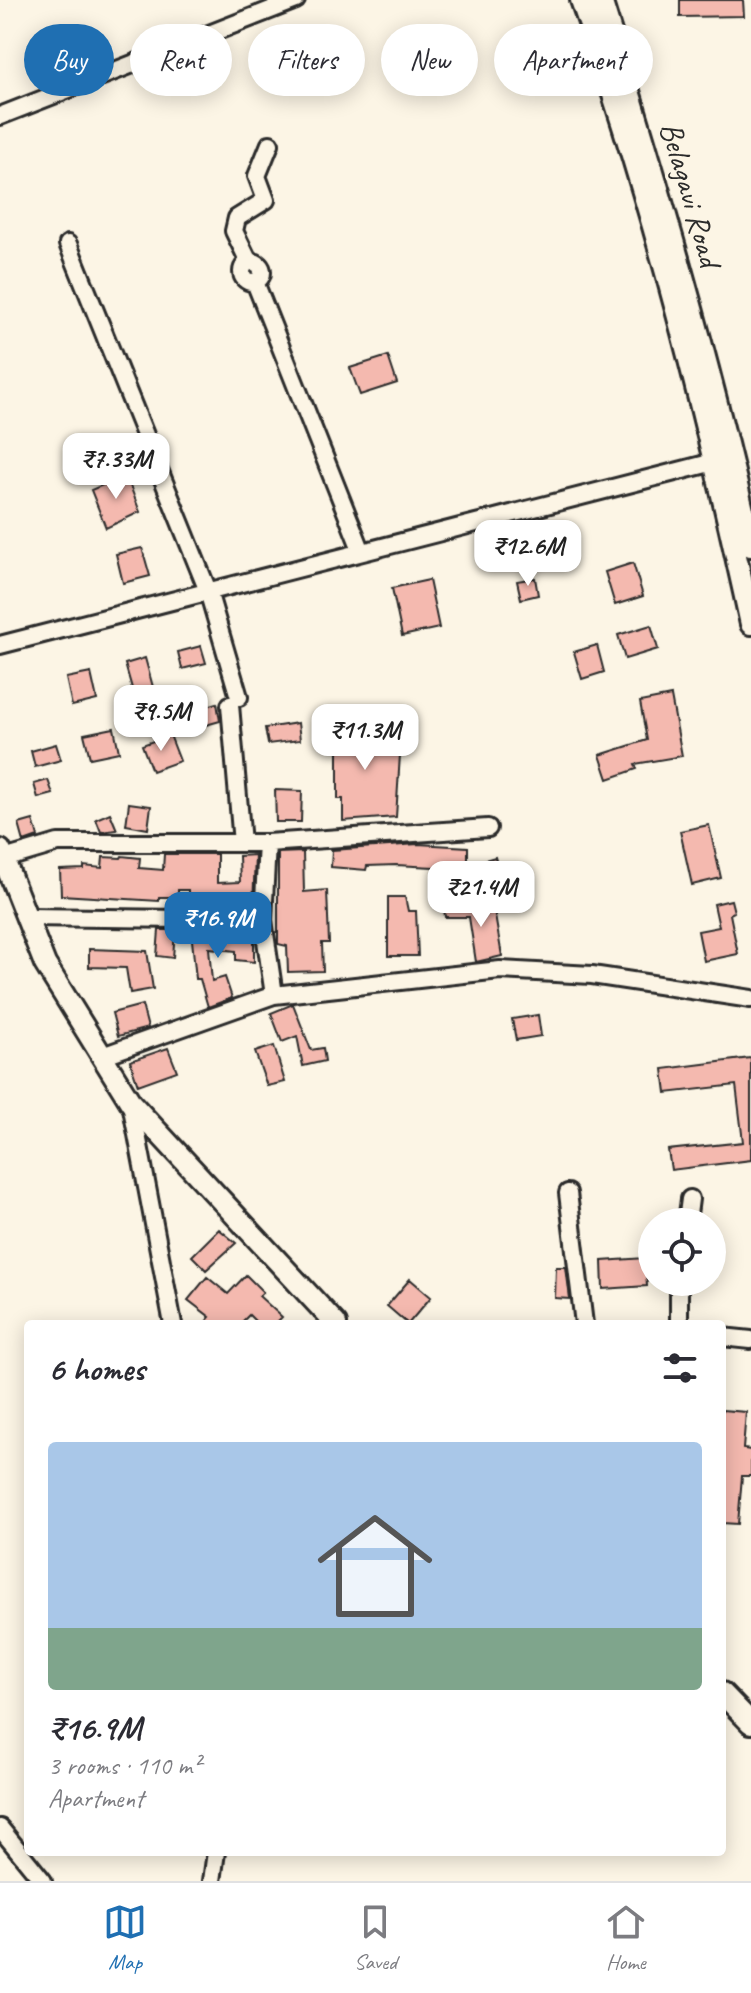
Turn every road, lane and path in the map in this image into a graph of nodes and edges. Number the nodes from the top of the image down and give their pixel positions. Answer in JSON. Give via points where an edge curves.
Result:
{"nodes":[{"id":1,"x":296,"y":0,"type":"edge"},
{"id":2,"x":581,"y":0,"type":"edge"},
{"id":3,"x":601,"y":0,"type":"edge"},
{"id":4,"x":0,"y":116,"type":"edge"},
{"id":5,"x":270,"y":144,"type":"dead end"},
{"id":6,"x":68,"y":244,"type":"dead end"},
{"id":7,"x":714,"y":462,"type":"junction"},
{"id":8,"x":751,"y":546,"type":"edge"},
{"id":9,"x":362,"y":552,"type":"junction"},
{"id":10,"x":208,"y":591,"type":"junction"},
{"id":11,"x":751,"y":624,"type":"edge"},
{"id":12,"x":0,"y":645,"type":"edge"},
{"id":13,"x":488,"y":828,"type":"dead end"},
{"id":14,"x":242,"y":843,"type":"junction"},
{"id":15,"x":267,"y":843,"type":"junction"},
{"id":16,"x":2,"y":854,"type":"edge"},
{"id":17,"x":26,"y":917,"type":"junction"},
{"id":18,"x":263,"y":920,"type":"junction"},
{"id":19,"x":274,"y":995,"type":"junction"},
{"id":20,"x":751,"y":999,"type":"edge"},
{"id":21,"x":102,"y":1056,"type":"junction"},
{"id":22,"x":131,"y":1103,"type":"junction"},
{"id":23,"x":568,"y":1193,"type":"dead end"},
{"id":24,"x":690,"y":1199,"type":"dead end"},
{"id":25,"x":689,"y":1208,"type":"edge"},
{"id":26,"x":679,"y":1296,"type":"edge"},
{"id":27,"x":172,"y":1320,"type":"edge"},
{"id":28,"x":332,"y":1320,"type":"edge"},
{"id":29,"x":584,"y":1320,"type":"edge"},
{"id":30,"x":679,"y":1320,"type":"edge"},
{"id":31,"x":726,"y":1337,"type":"edge"},
{"id":32,"x":751,"y":1340,"type":"edge"},
{"id":33,"x":726,"y":1697,"type":"edge"},
{"id":34,"x":751,"y":1723,"type":"edge"},
{"id":35,"x":0,"y":1828,"type":"edge"},
{"id":36,"x":215,"y":1856,"type":"edge"},
{"id":37,"x":43,"y":1881,"type":"edge"},
{"id":38,"x":212,"y":1881,"type":"edge"}],
"edges":[{"from":1,"to":4,"type":"street"},
{"from":2,"to":7,"type":"main road","via":[[660,248]]},
{"from":3,"to":8,"type":"main road","name":"Belagavi Road","via":[[663,198]]},
{"from":5,"to":9,"type":"street","via":[[257,176],[266,200],[237,218],[234,231],[249,262],[243,278],[255,282]]},
{"from":6,"to":10,"type":"street"},
{"from":7,"to":9,"type":"street"},
{"from":7,"to":11,"type":"main road"},
{"from":9,"to":10,"type":"street"},
{"from":10,"to":12,"type":"street"},
{"from":10,"to":14,"type":"street","via":[[234,701]]},
{"from":13,"to":15,"type":"street"},
{"from":14,"to":15,"type":"street"},
{"from":14,"to":16,"type":"street","via":[[58,843]]},
{"from":15,"to":18,"type":"street"},
{"from":16,"to":17,"type":"main road"},
{"from":17,"to":18,"type":"street"},
{"from":17,"to":21,"type":"main road","via":[[45,964]]},
{"from":18,"to":19,"type":"street"},
{"from":19,"to":20,"type":"street","via":[[500,970],[592,975]]},
{"from":19,"to":21,"type":"street"},
{"from":21,"to":22,"type":"main road"},
{"from":22,"to":27,"type":"street"},
{"from":22,"to":28,"type":"main road"},
{"from":23,"to":29,"type":"street"},
{"from":24,"to":25,"type":"street"},
{"from":26,"to":30,"type":"street"},
{"from":31,"to":32,"type":"street"},
{"from":33,"to":34,"type":"main road"},
{"from":35,"to":37,"type":"street"},
{"from":36,"to":38,"type":"street"}]}
